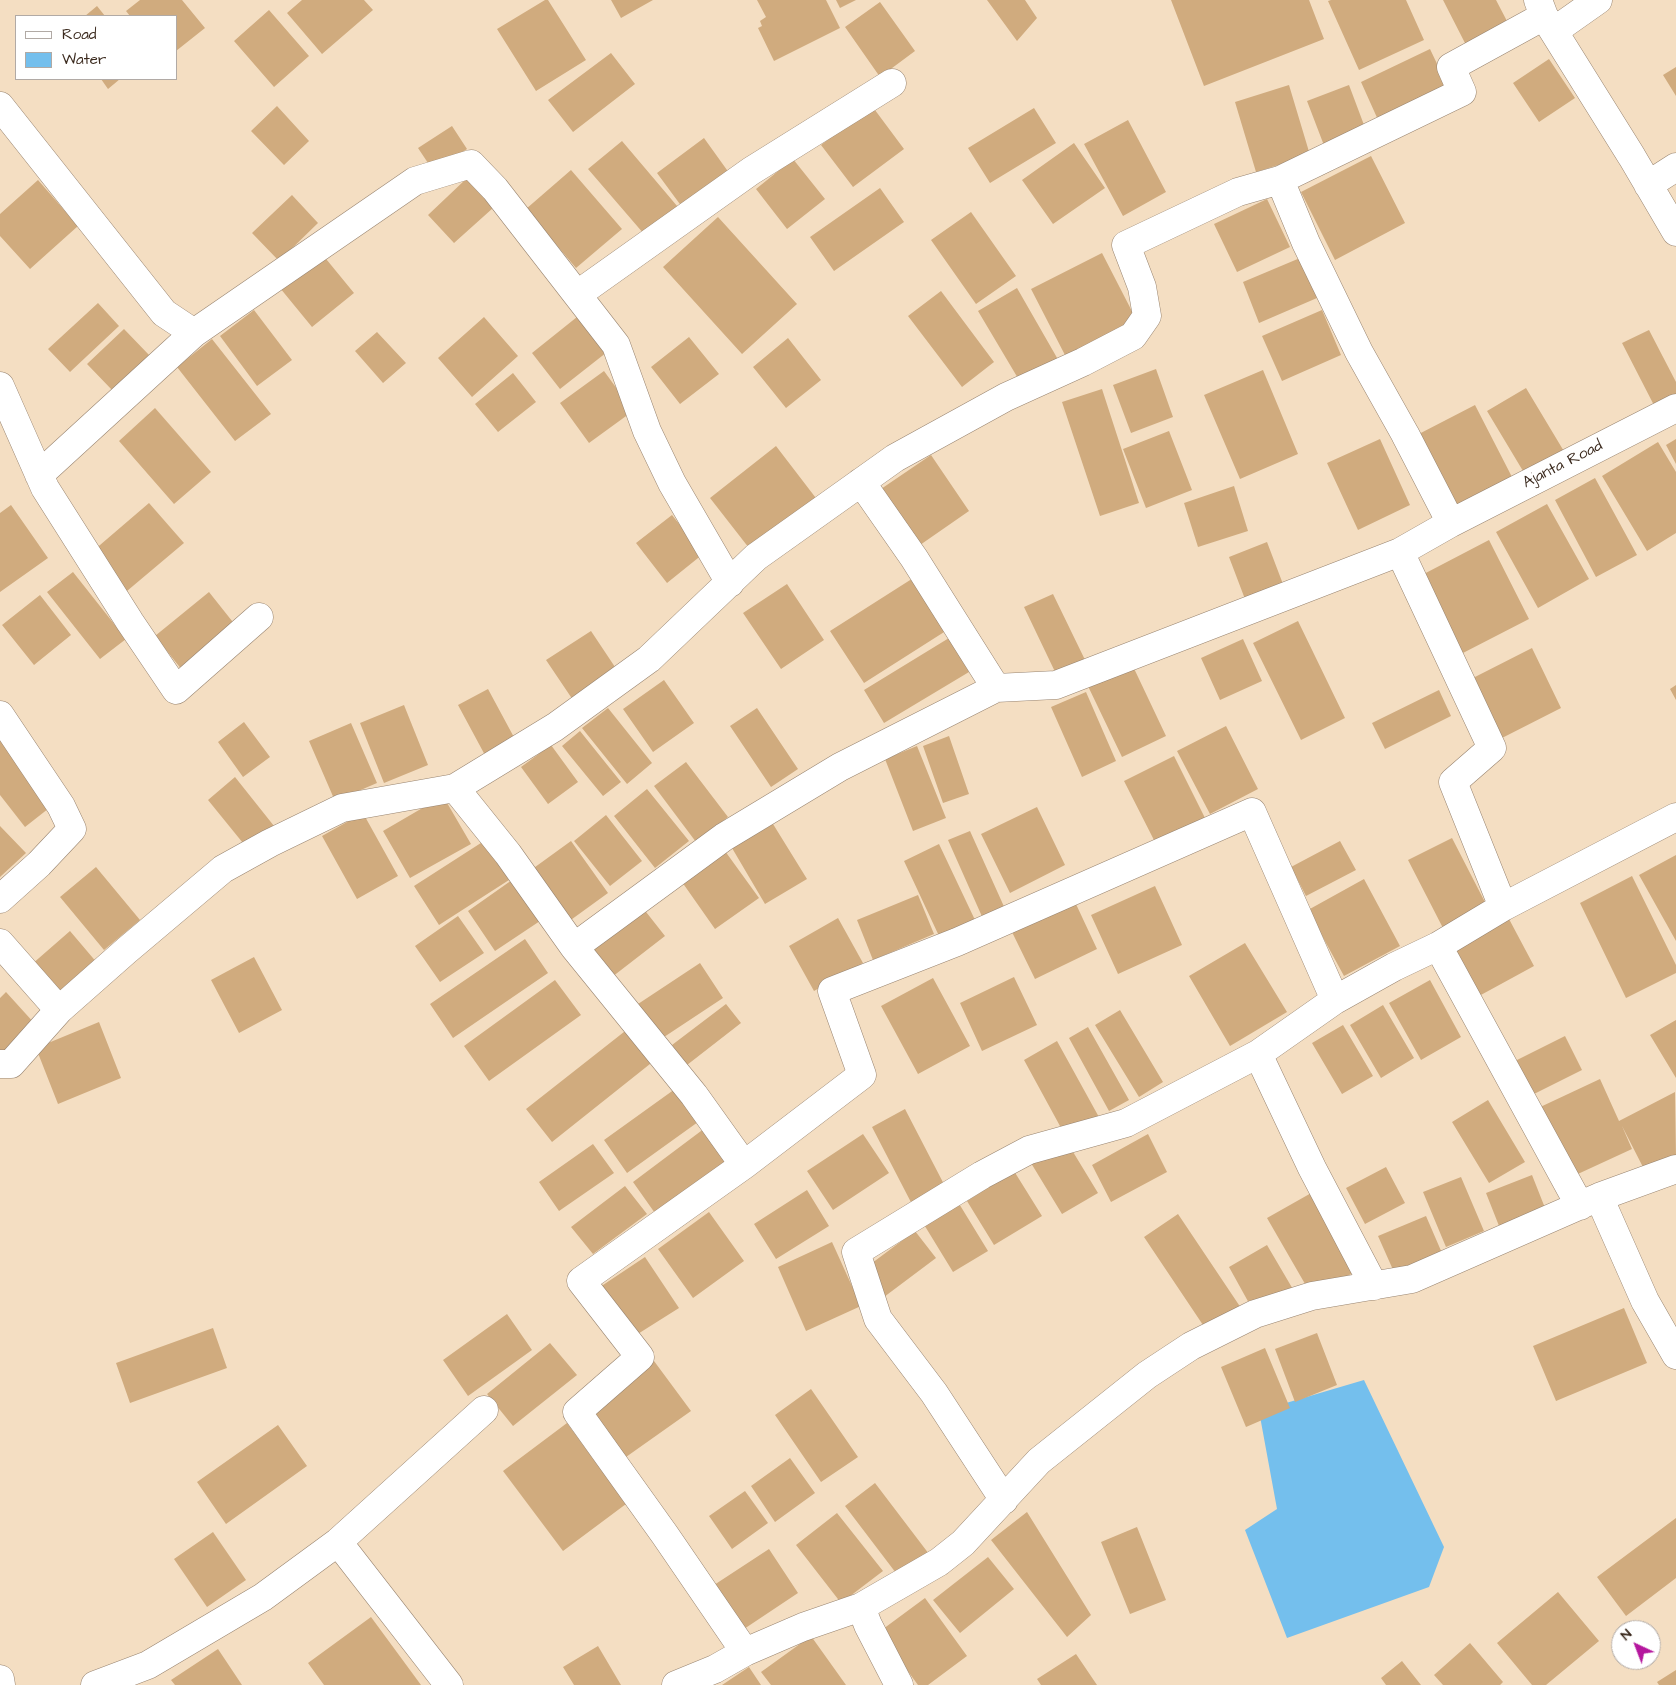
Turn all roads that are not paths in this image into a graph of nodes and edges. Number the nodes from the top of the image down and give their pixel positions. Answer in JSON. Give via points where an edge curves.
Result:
{"nodes":[{"id":1,"x":1598,"y":0,"type":"edge"},
{"id":2,"x":1545,"y":16,"type":"edge"},
{"id":3,"x":892,"y":83,"type":"dead end"},
{"id":4,"x":0,"y":106,"type":"edge"},
{"id":5,"x":1676,"y":167,"type":"edge"},
{"id":6,"x":1280,"y":180,"type":"junction"},
{"id":7,"x":1648,"y":185,"type":"junction"},
{"id":8,"x":1676,"y":232,"type":"edge"},
{"id":9,"x":578,"y":294,"type":"junction"},
{"id":10,"x":194,"y":332,"type":"junction"},
{"id":11,"x":0,"y":386,"type":"edge"},
{"id":12,"x":1676,"y":408,"type":"edge"},
{"id":13,"x":39,"y":475,"type":"junction"},
{"id":14,"x":861,"y":482,"type":"junction"},
{"id":15,"x":1451,"y":523,"type":"junction"},
{"id":16,"x":1400,"y":552,"type":"junction"},
{"id":17,"x":730,"y":583,"type":"junction"},
{"id":18,"x":259,"y":617,"type":"dead end"},
{"id":19,"x":996,"y":688,"type":"junction"},
{"id":20,"x":0,"y":715,"type":"edge"},
{"id":21,"x":455,"y":788,"type":"junction"},
{"id":22,"x":1676,"y":817,"type":"edge"},
{"id":23,"x":0,"y":899,"type":"edge"},
{"id":24,"x":1503,"y":907,"type":"junction"},
{"id":25,"x":0,"y":943,"type":"edge"},
{"id":26,"x":1438,"y":946,"type":"junction"},
{"id":27,"x":574,"y":947,"type":"junction"},
{"id":28,"x":1335,"y":1000,"type":"junction"},
{"id":29,"x":59,"y":1010,"type":"junction"},
{"id":30,"x":1258,"y":1054,"type":"junction"},
{"id":31,"x":0,"y":1064,"type":"edge"},
{"id":32,"x":744,"y":1165,"type":"junction"},
{"id":33,"x":1676,"y":1170,"type":"edge"},
{"id":34,"x":1590,"y":1202,"type":"junction"},
{"id":35,"x":1374,"y":1286,"type":"junction"},
{"id":36,"x":1676,"y":1355,"type":"edge"},
{"id":37,"x":484,"y":1410,"type":"dead end"},
{"id":38,"x":1004,"y":1500,"type":"junction"},
{"id":39,"x":338,"y":1542,"type":"junction"},
{"id":40,"x":861,"y":1607,"type":"junction"},
{"id":41,"x":745,"y":1652,"type":"junction"},
{"id":42,"x":0,"y":1679,"type":"edge"},
{"id":43,"x":1,"y":1685,"type":"edge"},
{"id":44,"x":95,"y":1685,"type":"edge"},
{"id":45,"x":449,"y":1685,"type":"edge"},
{"id":46,"x":676,"y":1685,"type":"edge"},
{"id":47,"x":899,"y":1685,"type":"edge"}],
"edges":[{"from":1,"to":2,"type":"street"},
{"from":2,"to":6,"type":"street","via":[[1451,67],[1462,92]]},
{"from":2,"to":7,"type":"street"},
{"from":3,"to":9,"type":"street","via":[[751,171]]},
{"from":4,"to":10,"type":"street","via":[[164,313]]},
{"from":5,"to":7,"type":"street"},
{"from":6,"to":14,"type":"street","via":[[1238,192],[1126,245],[1142,287],[1147,316],[1133,336],[1006,397],[895,458]]},
{"from":6,"to":15,"type":"street","via":[[1306,243],[1359,352]]},
{"from":7,"to":8,"type":"street"},
{"from":9,"to":10,"type":"street","via":[[471,164],[415,182]]},
{"from":9,"to":17,"type":"street","via":[[616,345],[647,430],[672,483]]},
{"from":10,"to":13,"type":"street"},
{"from":11,"to":13,"type":"street"},
{"from":12,"to":15,"type":"street","name":"Ajanta Road"},
{"from":13,"to":18,"type":"street","via":[[176,690]]},
{"from":14,"to":17,"type":"street","via":[[756,557]]},
{"from":14,"to":19,"type":"street","via":[[914,558]]},
{"from":15,"to":16,"type":"street","name":"Ajanta Road"},
{"from":16,"to":19,"type":"street","name":"Ajanta Road","via":[[1056,685]]},
{"from":16,"to":24,"type":"street","via":[[1492,748],[1453,782]]},
{"from":17,"to":21,"type":"street","via":[[649,659],[555,727]]},
{"from":19,"to":27,"type":"street","via":[[840,767],[724,837]]},
{"from":20,"to":23,"type":"street","via":[[61,806],[72,829]]},
{"from":21,"to":27,"type":"street","via":[[508,854]]},
{"from":21,"to":29,"type":"street","via":[[342,808],[223,869]]},
{"from":22,"to":24,"type":"street"},
{"from":24,"to":26,"type":"street"},
{"from":25,"to":29,"type":"street"},
{"from":26,"to":28,"type":"street"},
{"from":26,"to":34,"type":"street"},
{"from":27,"to":32,"type":"street","via":[[694,1095]]},
{"from":28,"to":30,"type":"street"},
{"from":28,"to":32,"type":"street","via":[[1252,812],[957,942],[832,991],[862,1075]]},
{"from":29,"to":31,"type":"street","via":[[11,1064]]},
{"from":30,"to":35,"type":"street","via":[[1312,1168]]},
{"from":30,"to":38,"type":"street","via":[[1126,1123],[1029,1150],[856,1252],[878,1318],[934,1393]]},
{"from":32,"to":41,"type":"street","via":[[582,1281],[640,1357],[577,1412]]},
{"from":33,"to":34,"type":"street"},
{"from":34,"to":35,"type":"street","via":[[1412,1279]]},
{"from":34,"to":36,"type":"street"},
{"from":35,"to":38,"type":"street","via":[[1312,1296],[1255,1314],[1190,1346],[1039,1461]]},
{"from":37,"to":39,"type":"street"},
{"from":38,"to":40,"type":"street","via":[[963,1543],[939,1562]]},
{"from":39,"to":44,"type":"street","via":[[263,1597],[148,1665]]},
{"from":39,"to":45,"type":"street"},
{"from":40,"to":41,"type":"street","via":[[803,1626]]},
{"from":40,"to":47,"type":"street"},
{"from":41,"to":46,"type":"street"},
{"from":42,"to":43,"type":"street"}]}
